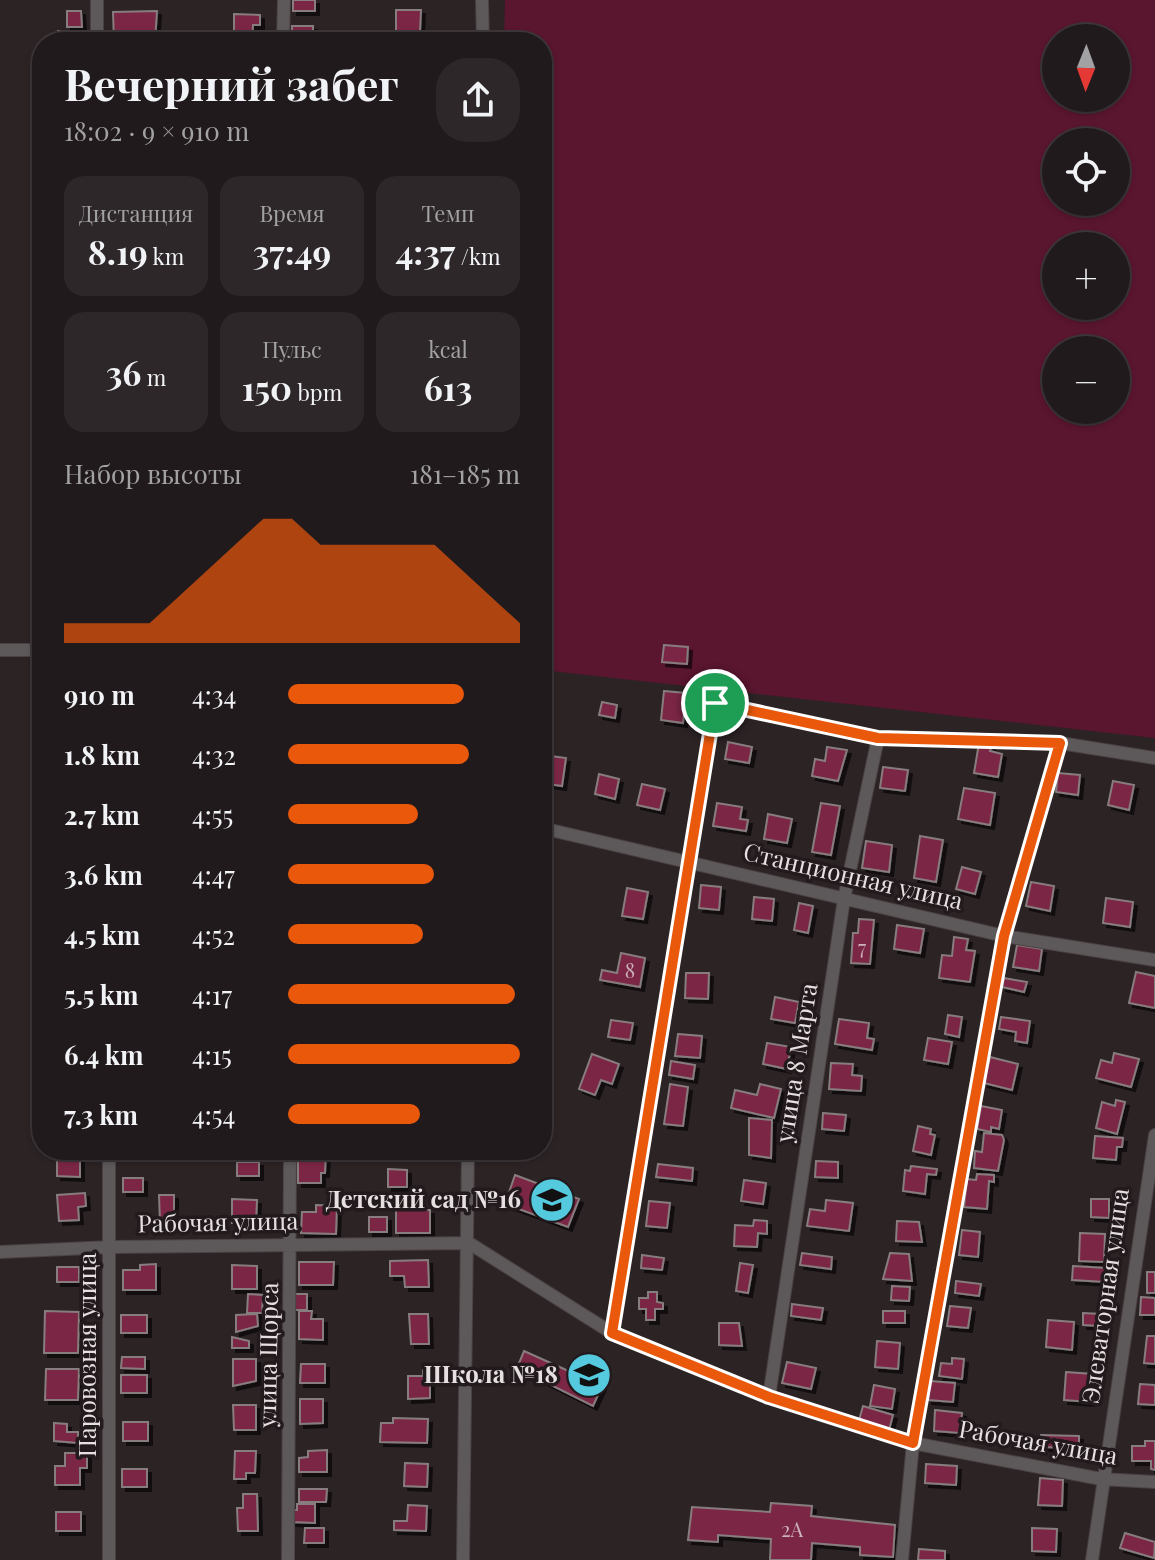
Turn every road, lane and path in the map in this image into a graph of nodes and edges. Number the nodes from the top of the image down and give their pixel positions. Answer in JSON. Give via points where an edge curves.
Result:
{"nodes":[{"id":1,"x":97,"y":0,"type":"edge"},
{"id":2,"x":284,"y":0,"type":"edge"},
{"id":3,"x":482,"y":0,"type":"edge"},
{"id":4,"x":97,"y":32,"type":"edge"},
{"id":5,"x":283,"y":32,"type":"edge"},
{"id":6,"x":483,"y":32,"type":"edge"},
{"id":7,"x":0,"y":650,"type":"edge"},
{"id":8,"x":32,"y":650,"type":"edge"},
{"id":9,"x":878,"y":738,"type":"junction"},
{"id":10,"x":1060,"y":743,"type":"junction"},
{"id":11,"x":1155,"y":758,"type":"edge"},
{"id":12,"x":552,"y":830,"type":"edge"},
{"id":13,"x":690,"y":861,"type":"junction"},
{"id":14,"x":844,"y":899,"type":"junction"},
{"id":15,"x":1004,"y":936,"type":"junction"},
{"id":16,"x":1155,"y":960,"type":"edge"},
{"id":17,"x":1155,"y":1135,"type":"edge"},
{"id":18,"x":109,"y":1160,"type":"edge"},
{"id":19,"x":290,"y":1160,"type":"edge"},
{"id":20,"x":468,"y":1160,"type":"edge"},
{"id":21,"x":469,"y":1243,"type":"junction"},
{"id":22,"x":292,"y":1244,"type":"junction"},
{"id":23,"x":111,"y":1247,"type":"junction"},
{"id":24,"x":0,"y":1252,"type":"edge"},
{"id":25,"x":612,"y":1333,"type":"junction"},
{"id":26,"x":769,"y":1397,"type":"junction"},
{"id":27,"x":913,"y":1443,"type":"junction"},
{"id":28,"x":1101,"y":1479,"type":"junction"},
{"id":29,"x":1155,"y":1482,"type":"edge"},
{"id":30,"x":109,"y":1560,"type":"edge"},
{"id":31,"x":288,"y":1560,"type":"edge"},
{"id":32,"x":463,"y":1560,"type":"edge"},
{"id":33,"x":902,"y":1560,"type":"edge"},
{"id":34,"x":1092,"y":1560,"type":"edge"}],
"edges":[{"from":1,"to":4,"type":"street"},
{"from":2,"to":5,"type":"street"},
{"from":3,"to":6,"type":"street"},
{"from":7,"to":8,"type":"street"},
{"from":9,"to":10,"type":"street"},
{"from":9,"to":13,"type":"street","via":[[715,703]]},
{"from":9,"to":14,"type":"street","name":"улица 8 Марта"},
{"from":10,"to":11,"type":"street"},
{"from":10,"to":15,"type":"street"},
{"from":12,"to":13,"type":"street","name":"Станционная улица"},
{"from":13,"to":14,"type":"street","name":"Станционная улица"},
{"from":13,"to":25,"type":"street"},
{"from":14,"to":15,"type":"street","name":"Станционная улица"},
{"from":14,"to":26,"type":"street","name":"улица 8 Марта"},
{"from":15,"to":16,"type":"street","name":"Станционная улица"},
{"from":15,"to":27,"type":"street"},
{"from":17,"to":28,"type":"street","name":"Элеваторная улица"},
{"from":18,"to":23,"type":"street","name":"Паровозная улица"},
{"from":19,"to":22,"type":"street","name":"улица Щорса"},
{"from":20,"to":21,"type":"street"},
{"from":21,"to":22,"type":"street","name":"Рабочая улица"},
{"from":21,"to":25,"type":"street","name":"Рабочая улица"},
{"from":21,"to":32,"type":"street"},
{"from":22,"to":23,"type":"street","name":"Рабочая улица"},
{"from":22,"to":31,"type":"street","name":"улица Щорса"},
{"from":23,"to":24,"type":"street","name":"Рабочая улица"},
{"from":23,"to":30,"type":"street","name":"Паровозная улица"},
{"from":25,"to":26,"type":"street","name":"Рабочая улица"},
{"from":26,"to":27,"type":"street","name":"Рабочая улица"},
{"from":27,"to":28,"type":"street","name":"Рабочая улица"},
{"from":27,"to":33,"type":"street"},
{"from":28,"to":29,"type":"street","name":"Рабочая улица"},
{"from":28,"to":34,"type":"street","name":"Элеваторная улица"}]}
